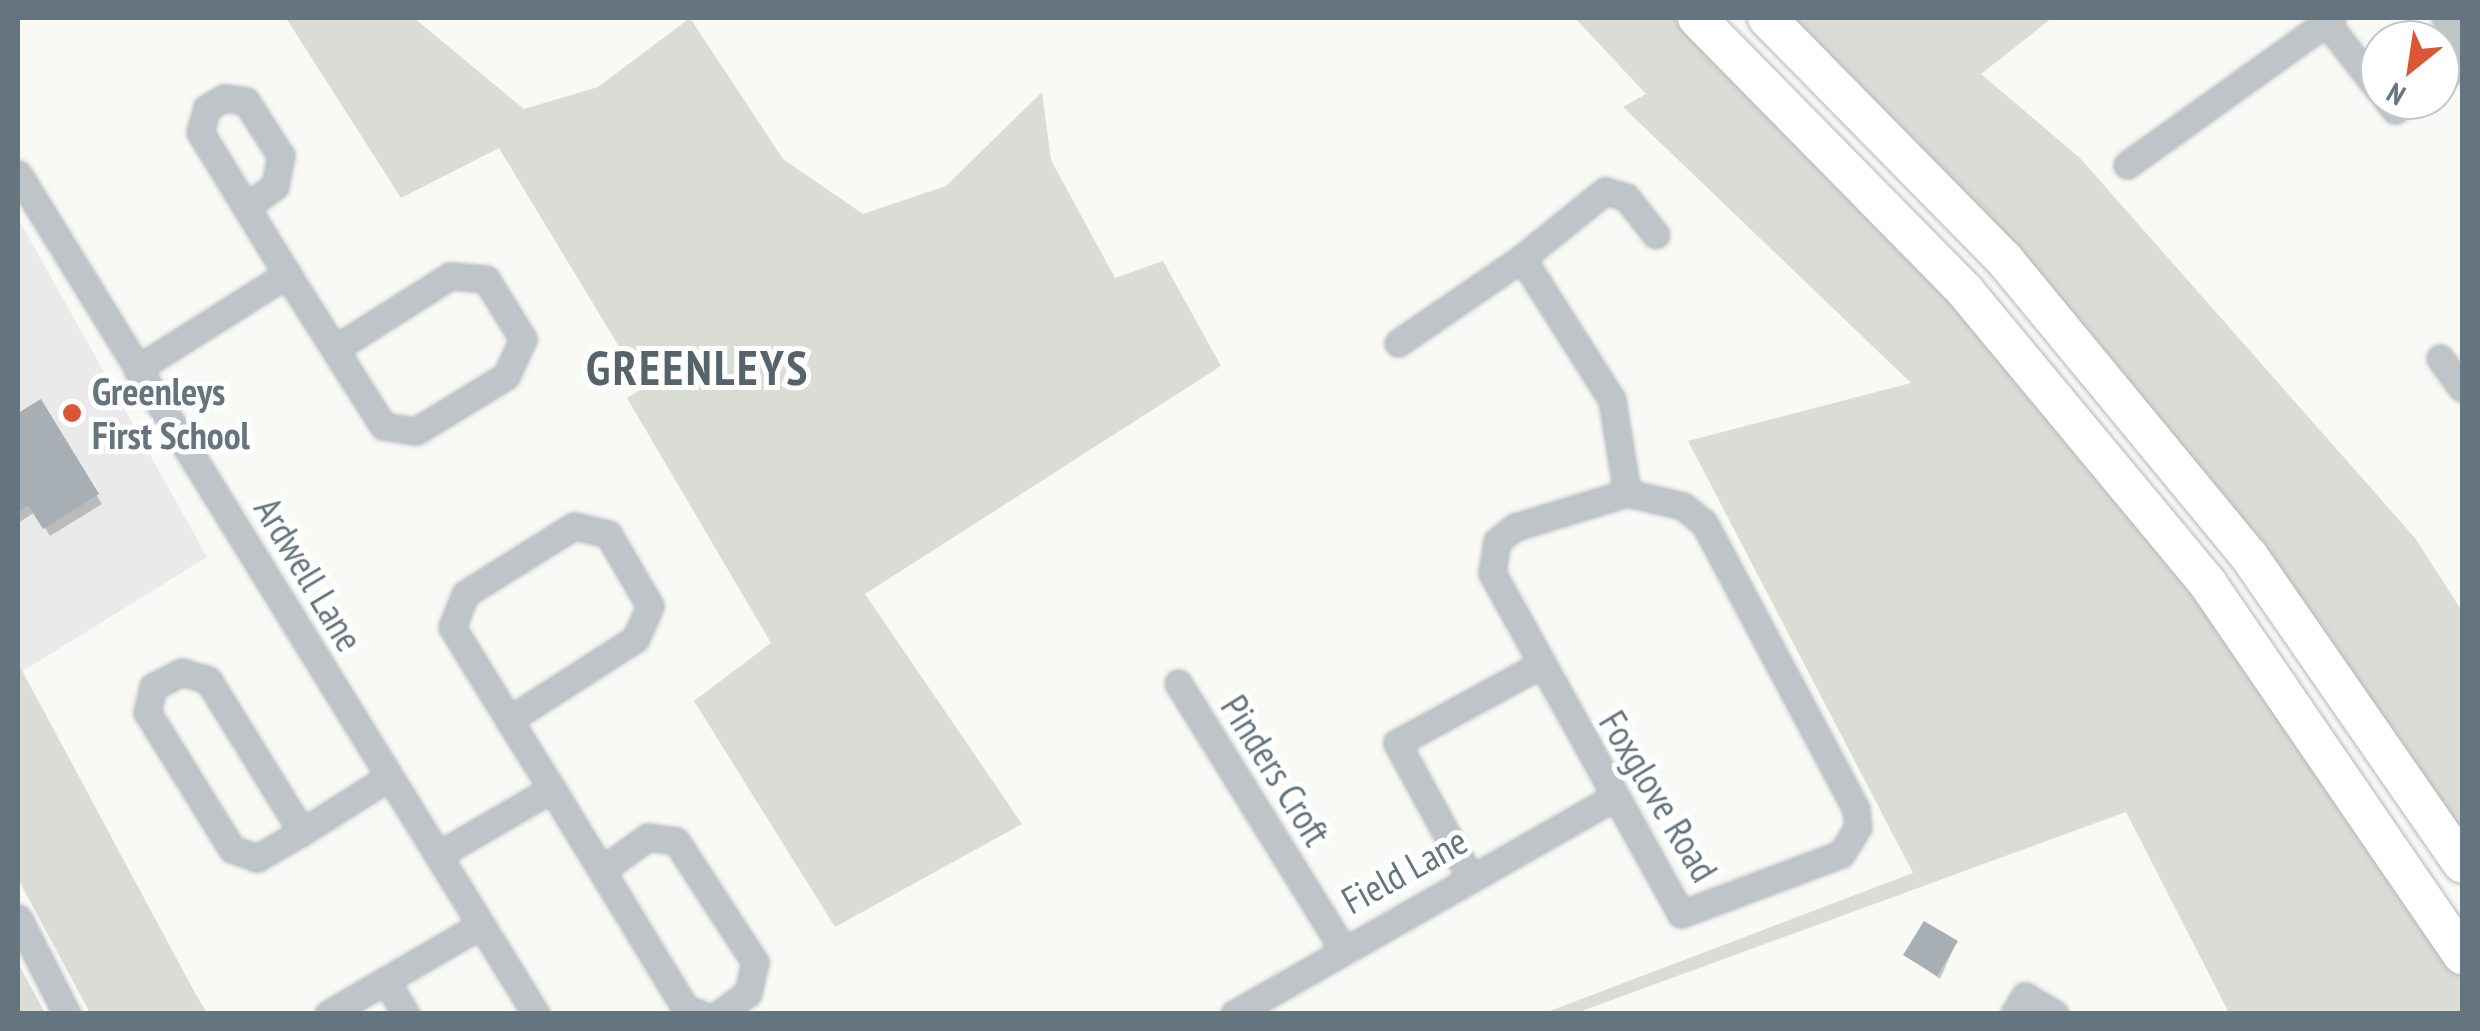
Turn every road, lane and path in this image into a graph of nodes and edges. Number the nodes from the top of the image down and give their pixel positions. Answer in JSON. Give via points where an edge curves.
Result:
{"nodes":[{"id":1,"x":1696,"y":18,"type":"edge"},
{"id":2,"x":1768,"y":18,"type":"edge"},
{"id":3,"x":2445,"y":18,"type":"edge"},
{"id":4,"x":2329,"y":20,"type":"edge"},
{"id":5,"x":2462,"y":40,"type":"edge"},
{"id":6,"x":2360,"y":63,"type":"edge"},
{"id":7,"x":2127,"y":165,"type":"dead end"},
{"id":8,"x":18,"y":174,"type":"edge"},
{"id":9,"x":246,"y":207,"type":"dead end"},
{"id":10,"x":1656,"y":235,"type":"dead end"},
{"id":11,"x":1522,"y":258,"type":"junction"},
{"id":12,"x":287,"y":274,"type":"junction"},
{"id":13,"x":1398,"y":342,"type":"dead end"},
{"id":14,"x":336,"y":348,"type":"junction"},
{"id":15,"x":2440,"y":358,"type":"dead end"},
{"id":16,"x":137,"y":368,"type":"junction"},
{"id":17,"x":2462,"y":388,"type":"edge"},
{"id":18,"x":1627,"y":493,"type":"junction"},
{"id":19,"x":1540,"y":666,"type":"junction"},
{"id":20,"x":1178,"y":683,"type":"dead end"},
{"id":21,"x":509,"y":720,"type":"junction"},
{"id":22,"x":389,"y":777,"type":"junction"},
{"id":23,"x":552,"y":788,"type":"junction"},
{"id":24,"x":1613,"y":798,"type":"junction"},
{"id":25,"x":302,"y":832,"type":"junction"},
{"id":26,"x":438,"y":854,"type":"junction"},
{"id":27,"x":2462,"y":864,"type":"edge"},
{"id":28,"x":602,"y":870,"type":"junction"},
{"id":29,"x":1470,"y":877,"type":"junction"},
{"id":30,"x":18,"y":918,"type":"edge"},
{"id":31,"x":481,"y":925,"type":"junction"},
{"id":32,"x":1342,"y":947,"type":"junction"},
{"id":33,"x":2462,"y":956,"type":"edge"},
{"id":34,"x":386,"y":981,"type":"junction"},
{"id":35,"x":67,"y":1014,"type":"edge"},
{"id":36,"x":328,"y":1014,"type":"edge"},
{"id":37,"x":406,"y":1014,"type":"edge"},
{"id":38,"x":536,"y":1014,"type":"edge"},
{"id":39,"x":701,"y":1014,"type":"edge"},
{"id":40,"x":719,"y":1014,"type":"edge"},
{"id":41,"x":1234,"y":1014,"type":"edge"},
{"id":42,"x":2014,"y":1014,"type":"edge"},
{"id":43,"x":2056,"y":1014,"type":"edge"}],
"edges":[{"from":1,"to":33,"type":"highway","via":[[1965,291],[2196,570]]},
{"from":2,"to":27,"type":"highway","via":[[2004,259],[2249,556]]},
{"from":3,"to":5,"type":"street"},
{"from":4,"to":6,"type":"street"},
{"from":4,"to":7,"type":"street"},
{"from":8,"to":16,"type":"street","name":"Ardwell Lane"},
{"from":9,"to":12,"type":"street"},
{"from":10,"to":11,"type":"street","via":[[1626,197],[1605,191]]},
{"from":11,"to":13,"type":"street"},
{"from":11,"to":18,"type":"street","via":[[1612,400]]},
{"from":12,"to":14,"type":"street"},
{"from":12,"to":16,"type":"street"},
{"from":14,"to":14,"type":"street","via":[[384,426],[416,431],[506,376],[523,339],[486,278],[450,276]]},
{"from":15,"to":17,"type":"street"},
{"from":16,"to":22,"type":"street","name":"Ardwell Lane"},
{"from":18,"to":19,"type":"street","name":"Foxglove Road","via":[[1515,527],[1496,542],[1492,573]]},
{"from":18,"to":24,"type":"street","name":"Foxglove Road","via":[[1683,506],[1704,524],[1856,809],[1858,827],[1841,854],[1681,914]]},
{"from":19,"to":24,"type":"street","name":"Foxglove Road"},
{"from":19,"to":29,"type":"street","via":[[1397,743]]},
{"from":20,"to":32,"type":"street","name":"Pinders Croft"},
{"from":21,"to":21,"type":"street","via":[[452,627],[465,594],[574,526],[608,534],[650,606],[636,639]]},
{"from":21,"to":23,"type":"street"},
{"from":22,"to":25,"type":"street"},
{"from":22,"to":26,"type":"street","name":"Ardwell Lane"},
{"from":23,"to":26,"type":"street"},
{"from":23,"to":28,"type":"street"},
{"from":24,"to":29,"type":"street","name":"Field Lane"},
{"from":25,"to":25,"type":"street","via":[[257,858],[232,849],[146,712],[153,687],[182,672],[208,680]]},
{"from":26,"to":31,"type":"street","name":"Ardwell Lane"},
{"from":28,"to":39,"type":"street","via":[[685,1008]]},
{"from":28,"to":40,"type":"street","via":[[648,837],[676,840],[755,962],[748,993]]},
{"from":29,"to":32,"type":"street","name":"Field Lane"},
{"from":30,"to":35,"type":"street"},
{"from":31,"to":34,"type":"street"},
{"from":31,"to":38,"type":"street","name":"Ardwell Lane"},
{"from":32,"to":41,"type":"street","name":"Field Lane"},
{"from":34,"to":36,"type":"street"},
{"from":34,"to":37,"type":"street"},
{"from":42,"to":43,"type":"street","via":[[2025,996]]}]}
